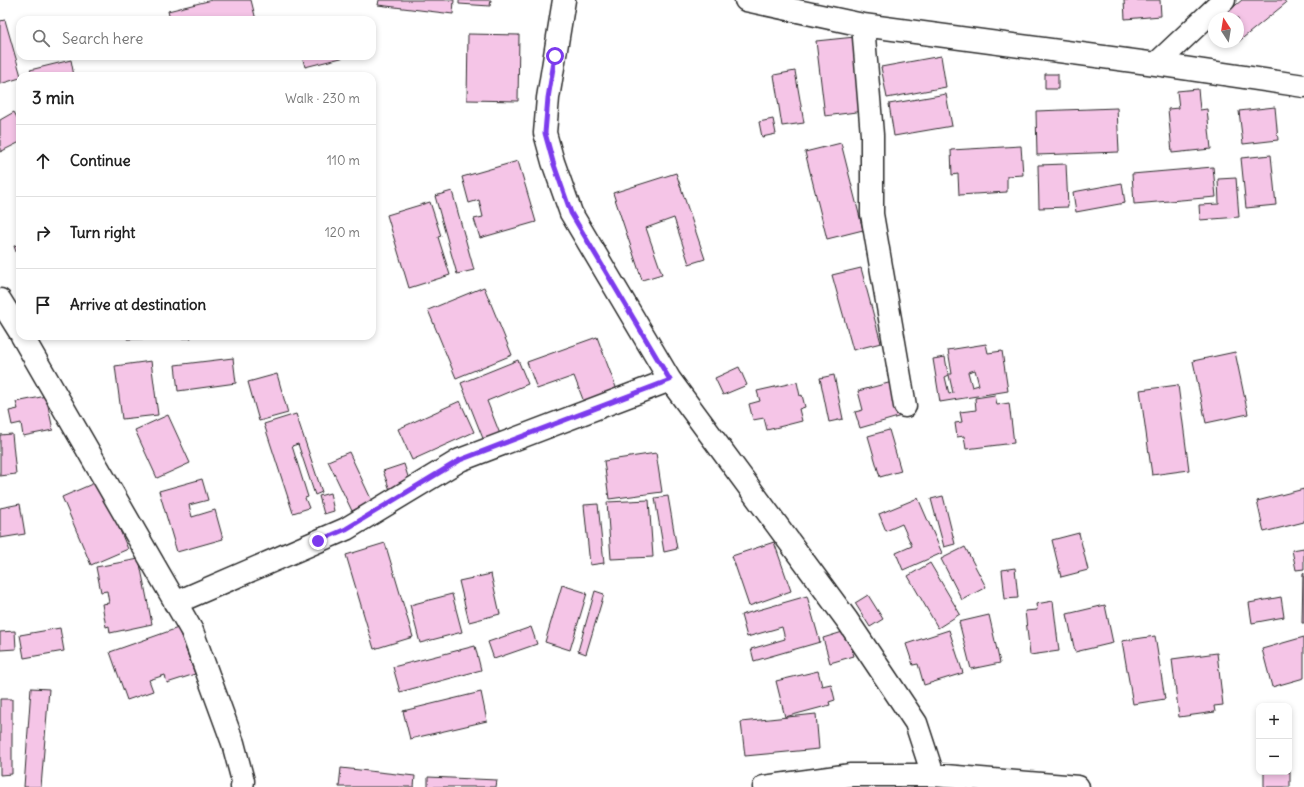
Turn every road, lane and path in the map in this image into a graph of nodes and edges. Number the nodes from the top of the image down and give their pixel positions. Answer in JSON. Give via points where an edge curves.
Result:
{"nodes":[{"id":1,"x":564,"y":0,"type":"edge"},
{"id":2,"x":746,"y":0,"type":"edge"},
{"id":3,"x":1224,"y":0,"type":"edge"},
{"id":4,"x":862,"y":25,"type":"junction"},
{"id":5,"x":1156,"y":64,"type":"junction"},
{"id":6,"x":1304,"y":86,"type":"edge"},
{"id":7,"x":0,"y":300,"type":"edge"},
{"id":8,"x":16,"y":326,"type":"edge"},
{"id":9,"x":24,"y":340,"type":"edge"},
{"id":10,"x":670,"y":380,"type":"junction"},
{"id":11,"x":905,"y":406,"type":"dead end"},
{"id":12,"x":175,"y":603,"type":"junction"},
{"id":13,"x":933,"y":775,"type":"junction"},
{"id":14,"x":242,"y":787,"type":"edge"},
{"id":15,"x":764,"y":787,"type":"edge"},
{"id":16,"x":1078,"y":787,"type":"edge"}],
"edges":[{"from":1,"to":10,"type":"street","via":[[548,98],[545,133],[547,141],[571,213]]},
{"from":2,"to":4,"type":"street"},
{"from":3,"to":5,"type":"street"},
{"from":4,"to":5,"type":"street"},
{"from":4,"to":11,"type":"street","via":[[872,136],[872,214]]},
{"from":5,"to":6,"type":"street"},
{"from":7,"to":8,"type":"street"},
{"from":9,"to":12,"type":"street"},
{"from":10,"to":12,"type":"street","via":[[460,460],[346,529]]},
{"from":10,"to":13,"type":"street","via":[[851,626],[916,723]]},
{"from":12,"to":14,"type":"street","via":[[192,631],[233,743],[243,781]]},
{"from":13,"to":15,"type":"street","via":[[851,775]]},
{"from":13,"to":16,"type":"street"}]}
